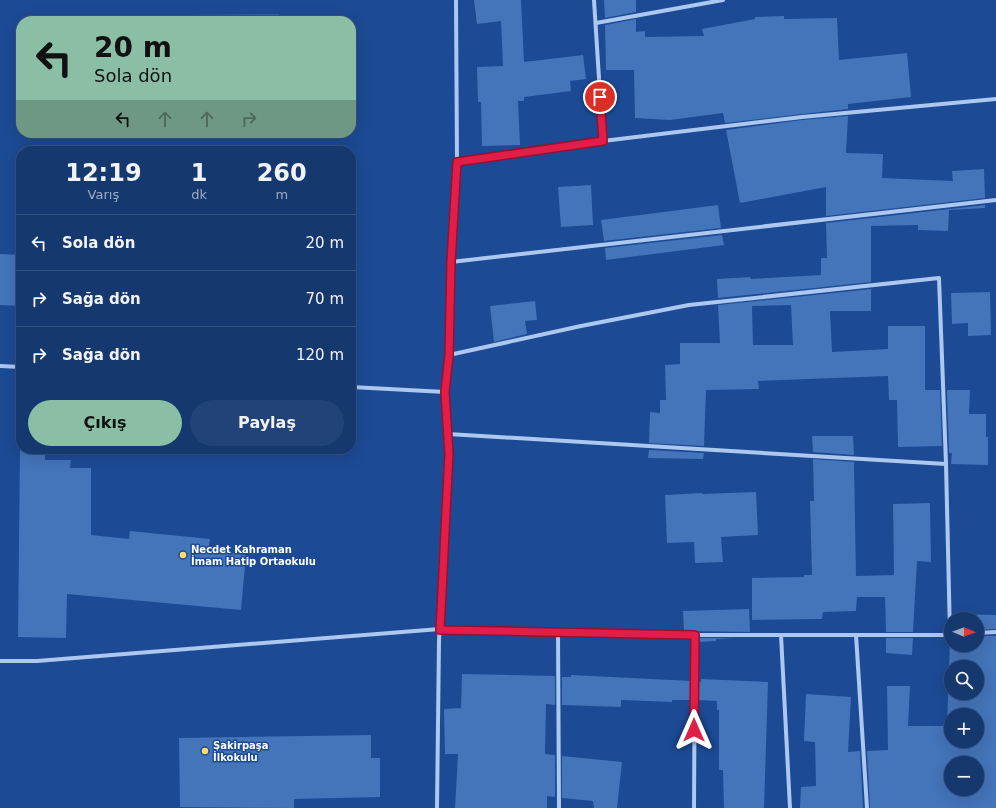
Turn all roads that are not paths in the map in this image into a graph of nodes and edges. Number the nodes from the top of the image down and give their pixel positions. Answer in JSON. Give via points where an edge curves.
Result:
{"nodes":[{"id":1,"x":456,"y":0,"type":"edge"},
{"id":2,"x":594,"y":0,"type":"edge"},
{"id":3,"x":723,"y":0,"type":"edge"},
{"id":4,"x":596,"y":23,"type":"junction"},
{"id":5,"x":996,"y":99,"type":"edge"},
{"id":6,"x":603,"y":141,"type":"junction"},
{"id":7,"x":457,"y":162,"type":"junction"},
{"id":8,"x":996,"y":200,"type":"edge"},
{"id":9,"x":451,"y":262,"type":"junction"},
{"id":10,"x":449,"y":355,"type":"junction"},
{"id":11,"x":0,"y":366,"type":"edge"},
{"id":12,"x":16,"y":367,"type":"edge"},
{"id":13,"x":356,"y":387,"type":"edge"},
{"id":14,"x":445,"y":392,"type":"junction"},
{"id":15,"x":448,"y":434,"type":"junction"},
{"id":16,"x":946,"y":464,"type":"junction"},
{"id":17,"x":949,"y":612,"type":"edge"},
{"id":18,"x":440,"y":630,"type":"junction"},
{"id":19,"x":558,"y":632,"type":"junction"},
{"id":20,"x":996,"y":632,"type":"edge"},
{"id":21,"x":984,"y":633,"type":"edge"},
{"id":22,"x":695,"y":635,"type":"junction"},
{"id":23,"x":781,"y":635,"type":"junction"},
{"id":24,"x":856,"y":635,"type":"junction"},
{"id":25,"x":944,"y":635,"type":"edge"},
{"id":26,"x":0,"y":661,"type":"edge"},
{"id":27,"x":437,"y":808,"type":"edge"},
{"id":28,"x":559,"y":808,"type":"edge"},
{"id":29,"x":694,"y":808,"type":"edge"},
{"id":30,"x":790,"y":808,"type":"edge"},
{"id":31,"x":867,"y":808,"type":"edge"}],
"edges":[{"from":1,"to":7,"type":"street"},
{"from":2,"to":4,"type":"street"},
{"from":3,"to":4,"type":"street"},
{"from":4,"to":6,"type":"street"},
{"from":5,"to":6,"type":"street","via":[[802,117]]},
{"from":6,"to":7,"type":"street"},
{"from":7,"to":9,"type":"street"},
{"from":8,"to":9,"type":"street"},
{"from":9,"to":10,"type":"street"},
{"from":10,"to":14,"type":"street"},
{"from":10,"to":16,"type":"street","via":[[689,305],[938,278]]},
{"from":11,"to":12,"type":"street"},
{"from":13,"to":14,"type":"street"},
{"from":14,"to":15,"type":"street"},
{"from":15,"to":16,"type":"street"},
{"from":15,"to":18,"type":"street"},
{"from":16,"to":17,"type":"street"},
{"from":18,"to":19,"type":"street"},
{"from":18,"to":26,"type":"street","via":[[37,661]]},
{"from":18,"to":27,"type":"street"},
{"from":19,"to":22,"type":"street"},
{"from":19,"to":28,"type":"street"},
{"from":20,"to":21,"type":"street"},
{"from":22,"to":23,"type":"street"},
{"from":22,"to":29,"type":"street"},
{"from":23,"to":24,"type":"street"},
{"from":23,"to":30,"type":"street"},
{"from":24,"to":25,"type":"street"},
{"from":24,"to":31,"type":"street"}]}
